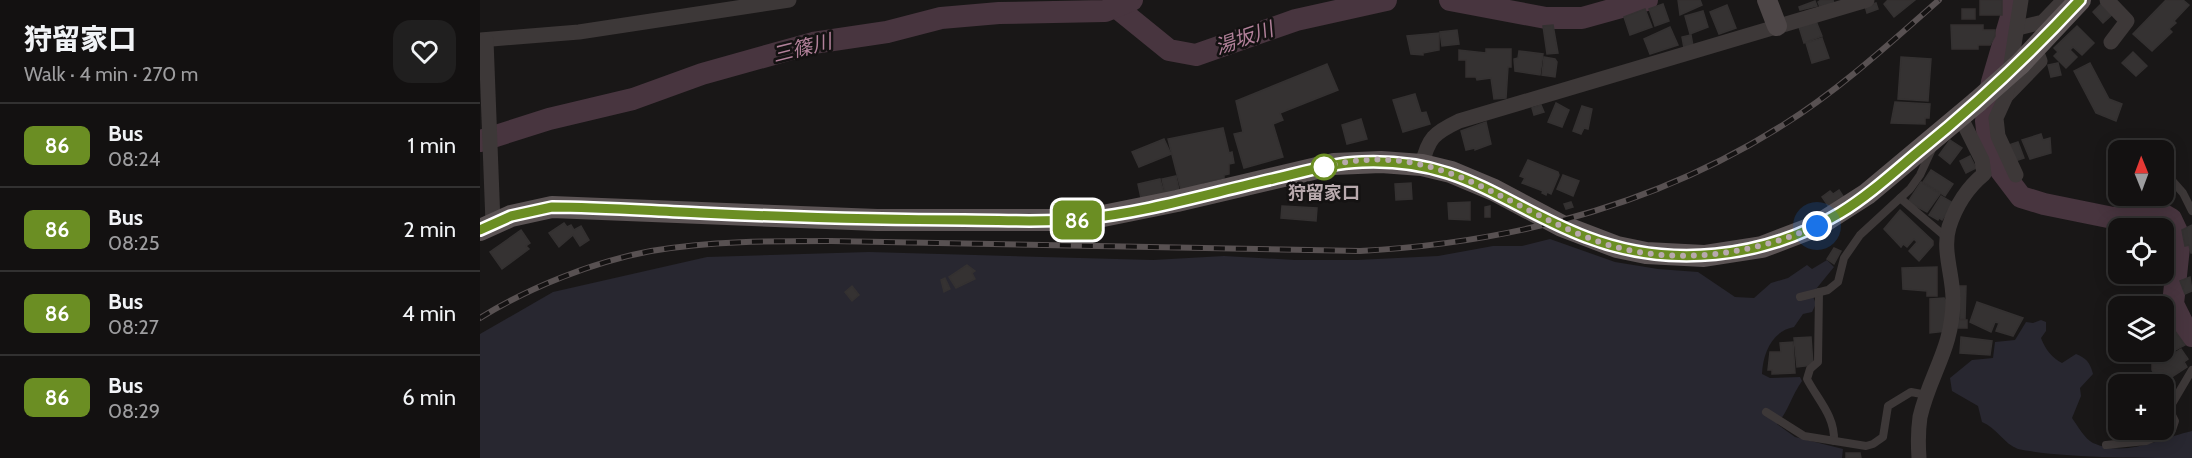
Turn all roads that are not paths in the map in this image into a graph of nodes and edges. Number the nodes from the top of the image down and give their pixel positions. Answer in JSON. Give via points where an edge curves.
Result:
{"nodes":[{"id":1,"x":789,"y":0,"type":"edge"},
{"id":2,"x":1767,"y":0,"type":"edge"},
{"id":3,"x":1867,"y":0,"type":"edge"},
{"id":4,"x":2021,"y":0,"type":"edge"},
{"id":5,"x":2064,"y":0,"type":"edge"},
{"id":6,"x":2080,"y":0,"type":"edge"},
{"id":7,"x":2108,"y":0,"type":"edge"},
{"id":8,"x":1777,"y":26,"type":"junction"},
{"id":9,"x":2018,"y":28,"type":"junction"},
{"id":10,"x":484,"y":42,"type":"edge"},
{"id":11,"x":2111,"y":42,"type":"dead end"},
{"id":12,"x":2035,"y":48,"type":"junction"},
{"id":13,"x":2006,"y":96,"type":"junction"},
{"id":14,"x":1961,"y":118,"type":"junction"},
{"id":15,"x":1935,"y":139,"type":"junction"},
{"id":16,"x":1422,"y":165,"type":"junction"},
{"id":17,"x":2016,"y":176,"type":"dead end"},
{"id":18,"x":2174,"y":183,"type":"edge"},
{"id":19,"x":1900,"y":198,"type":"junction"},
{"id":20,"x":2192,"y":212,"type":"edge"},
{"id":21,"x":486,"y":226,"type":"edge"},
{"id":22,"x":1947,"y":238,"type":"junction"},
{"id":23,"x":1819,"y":292,"type":"junction"},
{"id":24,"x":1800,"y":297,"type":"dead end"},
{"id":25,"x":2192,"y":370,"type":"edge"},
{"id":26,"x":1927,"y":394,"type":"junction"},
{"id":27,"x":1766,"y":412,"type":"dead end"},
{"id":28,"x":1833,"y":441,"type":"junction"},
{"id":29,"x":2106,"y":445,"type":"dead end"},
{"id":30,"x":1919,"y":458,"type":"edge"}],
"edges":[{"from":1,"to":10,"type":"street","via":[[579,32]]},
{"from":2,"to":8,"type":"street"},
{"from":3,"to":8,"type":"street"},
{"from":4,"to":9,"type":"street"},
{"from":5,"to":9,"type":"street","via":[[2043,22]]},
{"from":6,"to":12,"type":"main road"},
{"from":7,"to":11,"type":"street","via":[[2127,21]]},
{"from":8,"to":16,"type":"street","via":[[1459,121],[1435,135],[1426,148]]},
{"from":9,"to":13,"type":"street"},
{"from":10,"to":21,"type":"street","via":[[490,191]]},
{"from":12,"to":13,"type":"street","via":[[2040,61]]},
{"from":12,"to":14,"type":"main road","bridge":true},
{"from":13,"to":17,"type":"street","via":[[1996,126]]},
{"from":14,"to":15,"type":"main road"},
{"from":14,"to":22,"type":"street","via":[[1982,160],[1983,174],[1953,214]]},
{"from":15,"to":16,"type":"main road","via":[[1867,194],[1817,226],[1762,246],[1704,256],[1646,253],[1589,238],[1473,180]]},
{"from":15,"to":19,"type":"lane","via":[[1920,175]]},
{"from":16,"to":21,"type":"main road","via":[[1334,164],[1157,206],[1069,220],[876,220],[570,207],[531,210]]},
{"from":18,"to":20,"type":"lane"},
{"from":19,"to":22,"type":"lane"},
{"from":19,"to":23,"type":"lane","via":[[1860,235],[1844,258],[1834,287]]},
{"from":22,"to":26,"type":"street","via":[[1953,298],[1949,343]]},
{"from":23,"to":24,"type":"lane"},
{"from":23,"to":28,"type":"lane","via":[[1818,362],[1807,379],[1830,417]]},
{"from":25,"to":29,"type":"lane","via":[[2169,409],[2175,421],[2172,430],[2145,441]]},
{"from":26,"to":28,"type":"lane","via":[[1911,393],[1888,406],[1883,437],[1873,444],[1855,446]]},
{"from":26,"to":30,"type":"street","via":[[1918,435]]},
{"from":27,"to":28,"type":"lane","via":[[1797,434]]}]}
